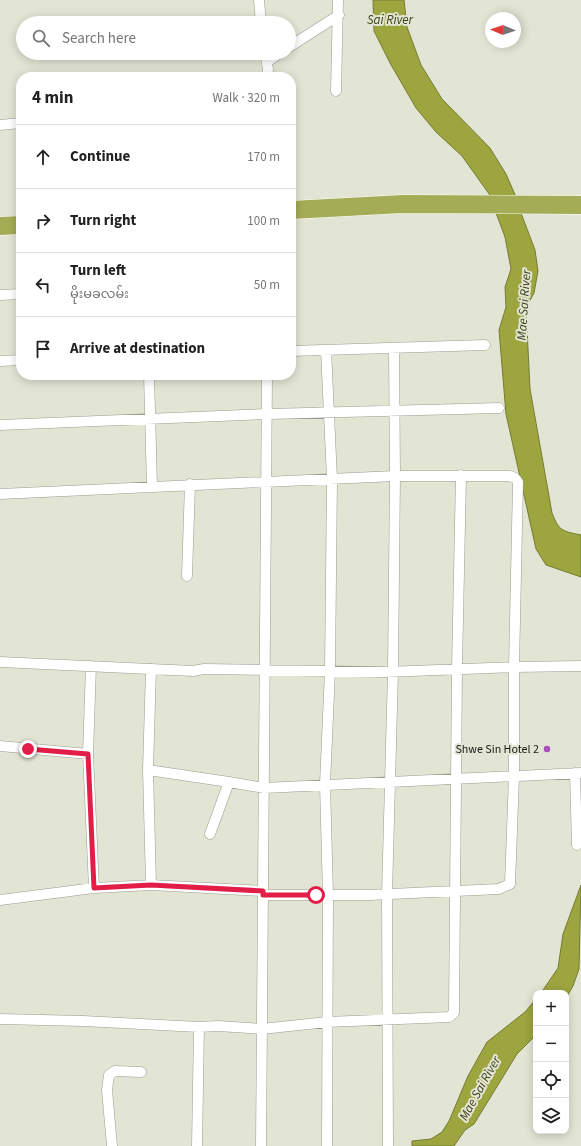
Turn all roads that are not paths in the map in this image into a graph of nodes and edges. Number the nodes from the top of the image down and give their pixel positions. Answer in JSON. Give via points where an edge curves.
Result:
{"nodes":[{"id":1,"x":259,"y":0,"type":"edge"},
{"id":2,"x":338,"y":0,"type":"edge"},
{"id":3,"x":339,"y":15,"type":"junction"},
{"id":4,"x":260,"y":16,"type":"edge"},
{"id":5,"x":296,"y":43,"type":"edge"},
{"id":6,"x":266,"y":60,"type":"edge"},
{"id":7,"x":267,"y":72,"type":"edge"},
{"id":8,"x":336,"y":91,"type":"dead end"},
{"id":9,"x":16,"y":123,"type":"edge"},
{"id":10,"x":0,"y":125,"type":"edge"},
{"id":11,"x":581,"y":205,"type":"edge"},
{"id":12,"x":296,"y":210,"type":"edge"},
{"id":13,"x":16,"y":225,"type":"edge"},
{"id":14,"x":0,"y":226,"type":"edge"},
{"id":15,"x":16,"y":294,"type":"edge"},
{"id":16,"x":0,"y":295,"type":"edge"},
{"id":17,"x":485,"y":345,"type":"dead end"},
{"id":18,"x":394,"y":348,"type":"junction"},
{"id":19,"x":326,"y":350,"type":"junction"},
{"id":20,"x":296,"y":351,"type":"edge"},
{"id":21,"x":16,"y":360,"type":"edge"},
{"id":22,"x":0,"y":361,"type":"edge"},
{"id":23,"x":149,"y":380,"type":"edge"},
{"id":24,"x":267,"y":380,"type":"edge"},
{"id":25,"x":499,"y":408,"type":"dead end"},
{"id":26,"x":395,"y":412,"type":"junction"},
{"id":27,"x":330,"y":413,"type":"junction"},
{"id":28,"x":268,"y":414,"type":"junction"},
{"id":29,"x":150,"y":419,"type":"junction"},
{"id":30,"x":0,"y":425,"type":"edge"},
{"id":31,"x":461,"y":475,"type":"junction"},
{"id":32,"x":395,"y":476,"type":"junction"},
{"id":33,"x":332,"y":479,"type":"junction"},
{"id":34,"x":266,"y":481,"type":"junction"},
{"id":35,"x":190,"y":484,"type":"junction"},
{"id":36,"x":152,"y":486,"type":"junction"},
{"id":37,"x":0,"y":494,"type":"edge"},
{"id":38,"x":187,"y":576,"type":"dead end"},
{"id":39,"x":0,"y":662,"type":"edge"},
{"id":40,"x":91,"y":666,"type":"junction"},
{"id":41,"x":581,"y":666,"type":"edge"},
{"id":42,"x":514,"y":667,"type":"junction"},
{"id":43,"x":456,"y":668,"type":"junction"},
{"id":44,"x":150,"y":669,"type":"junction"},
{"id":45,"x":265,"y":670,"type":"junction"},
{"id":46,"x":330,"y":671,"type":"junction"},
{"id":47,"x":393,"y":671,"type":"junction"},
{"id":48,"x":0,"y":746,"type":"edge"},
{"id":49,"x":88,"y":754,"type":"junction"},
{"id":50,"x":148,"y":770,"type":"junction"},
{"id":51,"x":578,"y":773,"type":"edge"},
{"id":52,"x":514,"y":776,"type":"junction"},
{"id":53,"x":457,"y":779,"type":"junction"},
{"id":54,"x":229,"y":782,"type":"junction"},
{"id":55,"x":389,"y":782,"type":"junction"},
{"id":56,"x":325,"y":784,"type":"junction"},
{"id":57,"x":264,"y":788,"type":"junction"},
{"id":58,"x":210,"y":834,"type":"dead end"},
{"id":59,"x":577,"y":845,"type":"dead end"},
{"id":60,"x":151,"y":885,"type":"junction"},
{"id":61,"x":94,"y":888,"type":"junction"},
{"id":62,"x":456,"y":890,"type":"junction"},
{"id":63,"x":263,"y":893,"type":"junction"},
{"id":64,"x":387,"y":894,"type":"junction"},
{"id":65,"x":328,"y":895,"type":"junction"},
{"id":66,"x":0,"y":900,"type":"edge"},
{"id":67,"x":0,"y":1019,"type":"edge"},
{"id":68,"x":386,"y":1021,"type":"junction"},
{"id":69,"x":327,"y":1022,"type":"junction"},
{"id":70,"x":199,"y":1027,"type":"junction"},
{"id":71,"x":262,"y":1029,"type":"junction"},
{"id":72,"x":141,"y":1072,"type":"dead end"},
{"id":73,"x":112,"y":1146,"type":"edge"},
{"id":74,"x":197,"y":1146,"type":"edge"},
{"id":75,"x":261,"y":1146,"type":"edge"},
{"id":76,"x":327,"y":1146,"type":"edge"},
{"id":77,"x":388,"y":1146,"type":"edge"}],
"edges":[{"from":1,"to":4,"type":"street"},
{"from":2,"to":3,"type":"street"},
{"from":3,"to":5,"type":"street"},
{"from":3,"to":8,"type":"street"},
{"from":6,"to":7,"type":"street"},
{"from":9,"to":10,"type":"street"},
{"from":11,"to":12,"type":"highway","via":[[403,204]]},
{"from":13,"to":14,"type":"highway"},
{"from":15,"to":16,"type":"street"},
{"from":17,"to":18,"type":"street"},
{"from":18,"to":19,"type":"street"},
{"from":18,"to":26,"type":"street"},
{"from":19,"to":20,"type":"street"},
{"from":19,"to":27,"type":"street"},
{"from":21,"to":22,"type":"street"},
{"from":23,"to":29,"type":"street"},
{"from":24,"to":28,"type":"street"},
{"from":25,"to":26,"type":"street"},
{"from":26,"to":27,"type":"street"},
{"from":26,"to":32,"type":"street"},
{"from":27,"to":28,"type":"street"},
{"from":27,"to":33,"type":"street"},
{"from":28,"to":29,"type":"street"},
{"from":28,"to":34,"type":"street"},
{"from":29,"to":30,"type":"street"},
{"from":29,"to":36,"type":"street"},
{"from":31,"to":32,"type":"street"},
{"from":31,"to":42,"type":"street","via":[[510,476],[518,482]]},
{"from":31,"to":43,"type":"street"},
{"from":32,"to":33,"type":"street"},
{"from":32,"to":47,"type":"street"},
{"from":33,"to":34,"type":"street"},
{"from":33,"to":46,"type":"street"},
{"from":34,"to":35,"type":"street"},
{"from":34,"to":45,"type":"street"},
{"from":35,"to":36,"type":"street"},
{"from":35,"to":38,"type":"street"},
{"from":36,"to":37,"type":"street"},
{"from":39,"to":40,"type":"street"},
{"from":40,"to":44,"type":"street"},
{"from":40,"to":49,"type":"street"},
{"from":41,"to":42,"type":"street"},
{"from":42,"to":43,"type":"street"},
{"from":42,"to":52,"type":"street"},
{"from":43,"to":47,"type":"street"},
{"from":43,"to":53,"type":"street"},
{"from":44,"to":45,"type":"street"},
{"from":44,"to":50,"type":"street"},
{"from":45,"to":46,"type":"street"},
{"from":45,"to":57,"type":"street"},
{"from":46,"to":47,"type":"street"},
{"from":46,"to":56,"type":"street"},
{"from":47,"to":55,"type":"street"},
{"from":48,"to":49,"type":"street"},
{"from":49,"to":61,"type":"street"},
{"from":50,"to":54,"type":"street"},
{"from":50,"to":60,"type":"street"},
{"from":51,"to":52,"type":"street"},
{"from":51,"to":59,"type":"street"},
{"from":52,"to":53,"type":"street"},
{"from":52,"to":62,"type":"street","via":[[510,884],[499,889]]},
{"from":53,"to":55,"type":"street"},
{"from":53,"to":62,"type":"street"},
{"from":54,"to":57,"type":"street"},
{"from":54,"to":58,"type":"street"},
{"from":55,"to":56,"type":"street"},
{"from":55,"to":64,"type":"street"},
{"from":56,"to":57,"type":"street"},
{"from":56,"to":65,"type":"street"},
{"from":57,"to":63,"type":"street"},
{"from":60,"to":61,"type":"street"},
{"from":60,"to":63,"type":"street"},
{"from":61,"to":66,"type":"street"},
{"from":62,"to":64,"type":"street"},
{"from":62,"to":68,"type":"street","via":[[454,1013],[449,1017]]},
{"from":63,"to":65,"type":"street"},
{"from":63,"to":71,"type":"street"},
{"from":64,"to":65,"type":"street"},
{"from":64,"to":68,"type":"street"},
{"from":65,"to":69,"type":"street"},
{"from":67,"to":70,"type":"street","via":[[83,1020]]},
{"from":68,"to":69,"type":"street"},
{"from":68,"to":77,"type":"street"},
{"from":69,"to":71,"type":"street"},
{"from":69,"to":76,"type":"street"},
{"from":70,"to":71,"type":"street"},
{"from":70,"to":74,"type":"street"},
{"from":71,"to":75,"type":"street"},
{"from":72,"to":73,"type":"street","via":[[115,1071],[109,1075],[106,1090]]}]}
